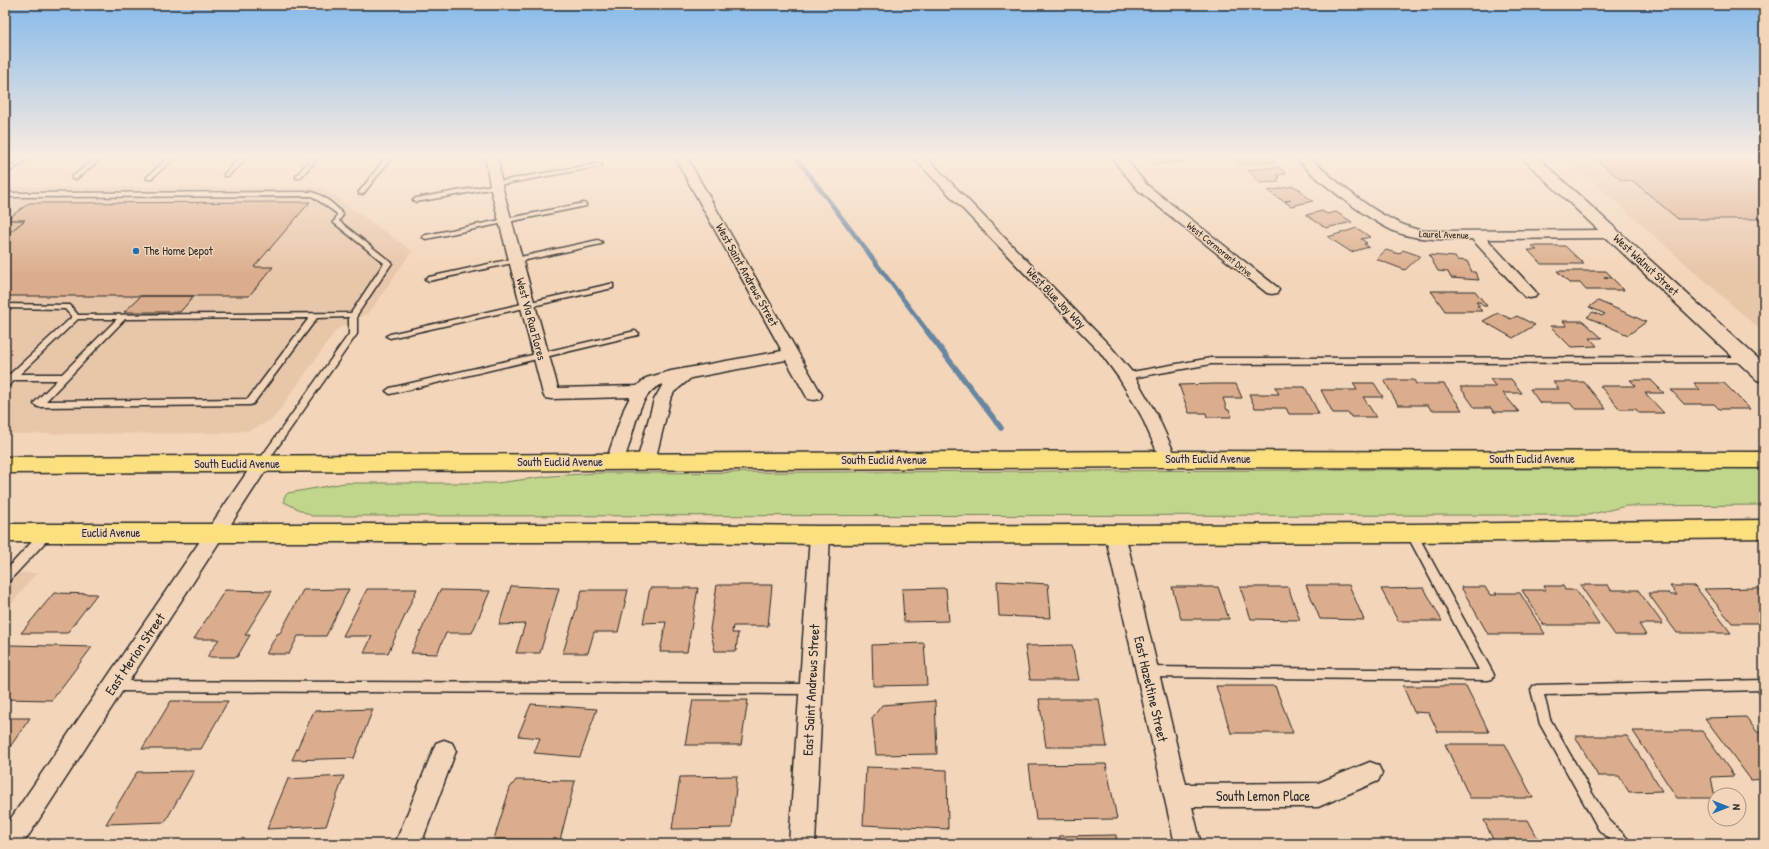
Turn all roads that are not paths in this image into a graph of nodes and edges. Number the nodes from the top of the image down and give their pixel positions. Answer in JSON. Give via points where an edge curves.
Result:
{"nodes":[{"id":1,"x":317,"y":196,"type":"edge"},
{"id":2,"x":439,"y":196,"type":"edge"},
{"id":3,"x":499,"y":196,"type":"edge"},
{"id":4,"x":702,"y":196,"type":"edge"},
{"id":5,"x":956,"y":196,"type":"edge"},
{"id":6,"x":1153,"y":196,"type":"edge"},
{"id":7,"x":1347,"y":196,"type":"edge"},
{"id":8,"x":1570,"y":196,"type":"edge"},
{"id":9,"x":416,"y":200,"type":"dead end"},
{"id":10,"x":584,"y":205,"type":"dead end"},
{"id":11,"x":505,"y":221,"type":"junction"},
{"id":12,"x":1612,"y":234,"type":"junction"},
{"id":13,"x":1476,"y":235,"type":"junction"},
{"id":14,"x":426,"y":237,"type":"dead end"},
{"id":15,"x":598,"y":242,"type":"dead end"},
{"id":16,"x":516,"y":260,"type":"junction"},
{"id":17,"x":429,"y":279,"type":"dead end"},
{"id":18,"x":610,"y":286,"type":"dead end"},
{"id":19,"x":1272,"y":290,"type":"dead end"},
{"id":20,"x":1530,"y":294,"type":"dead end"},
{"id":21,"x":527,"y":304,"type":"junction"},
{"id":22,"x":5,"y":306,"type":"edge"},
{"id":23,"x":315,"y":315,"type":"junction"},
{"id":24,"x":353,"y":315,"type":"junction"},
{"id":25,"x":124,"y":316,"type":"junction"},
{"id":26,"x":76,"y":317,"type":"junction"},
{"id":27,"x":635,"y":333,"type":"dead end"},
{"id":28,"x":390,"y":336,"type":"dead end"},
{"id":29,"x":791,"y":354,"type":"junction"},
{"id":30,"x":541,"y":355,"type":"junction"},
{"id":31,"x":1748,"y":360,"type":"junction"},
{"id":32,"x":688,"y":374,"type":"junction"},
{"id":33,"x":1764,"y":375,"type":"edge"},
{"id":34,"x":1126,"y":376,"type":"junction"},
{"id":35,"x":9,"y":377,"type":"edge"},
{"id":36,"x":65,"y":377,"type":"junction"},
{"id":37,"x":5,"y":384,"type":"edge"},
{"id":38,"x":390,"y":391,"type":"dead end"},
{"id":39,"x":641,"y":391,"type":"junction"},
{"id":40,"x":814,"y":395,"type":"dead end"},
{"id":41,"x":1168,"y":459,"type":"junction"},
{"id":42,"x":1764,"y":460,"type":"edge"},
{"id":43,"x":615,"y":462,"type":"junction"},
{"id":44,"x":646,"y":462,"type":"junction"},
{"id":45,"x":262,"y":463,"type":"junction"},
{"id":46,"x":5,"y":465,"type":"edge"},
{"id":47,"x":1764,"y":529,"type":"edge"},
{"id":48,"x":5,"y":533,"type":"edge"},
{"id":49,"x":47,"y":533,"type":"junction"},
{"id":50,"x":217,"y":533,"type":"junction"},
{"id":51,"x":1411,"y":533,"type":"junction"},
{"id":52,"x":1115,"y":534,"type":"junction"},
{"id":53,"x":820,"y":535,"type":"junction"},
{"id":54,"x":5,"y":578,"type":"edge"},
{"id":55,"x":1147,"y":672,"type":"junction"},
{"id":56,"x":1764,"y":685,"type":"edge"},
{"id":57,"x":114,"y":686,"type":"junction"},
{"id":58,"x":811,"y":689,"type":"junction"},
{"id":59,"x":444,"y":752,"type":"dead end"},
{"id":60,"x":1370,"y":773,"type":"dead end"},
{"id":61,"x":1176,"y":796,"type":"junction"},
{"id":62,"x":8,"y":844,"type":"edge"},
{"id":63,"x":408,"y":844,"type":"edge"},
{"id":64,"x":802,"y":844,"type":"edge"},
{"id":65,"x":1188,"y":844,"type":"edge"},
{"id":66,"x":1623,"y":844,"type":"edge"}],
"edges":[{"from":1,"to":24,"type":"lane","via":[[338,212],[340,215],[337,220],[388,263]]},
{"from":2,"to":9,"type":"lane"},
{"from":3,"to":11,"type":"street","name":"West Via Rua Flores"},
{"from":4,"to":29,"type":"street","name":"West Saint Andrews Street"},
{"from":5,"to":34,"type":"street","name":"West Blue Jay Way","via":[[1105,349]]},
{"from":6,"to":19,"type":"street","name":"West Cormorant Drive"},
{"from":7,"to":13,"type":"street","name":"Laurel Avenue","via":[[1385,222],[1404,231],[1424,235]]},
{"from":8,"to":12,"type":"street","name":"West Walnut Street"},
{"from":10,"to":11,"type":"lane"},
{"from":11,"to":14,"type":"lane"},
{"from":11,"to":16,"type":"street","name":"West Via Rua Flores"},
{"from":12,"to":13,"type":"street","name":"Laurel Avenue"},
{"from":12,"to":31,"type":"street","name":"West Walnut Street"},
{"from":13,"to":20,"type":"street"},
{"from":15,"to":16,"type":"lane"},
{"from":16,"to":17,"type":"lane"},
{"from":16,"to":21,"type":"street","name":"West Via Rua Flores"},
{"from":18,"to":21,"type":"lane"},
{"from":21,"to":28,"type":"lane"},
{"from":21,"to":30,"type":"street","name":"West Via Rua Flores"},
{"from":22,"to":26,"type":"lane","via":[[67,307]]},
{"from":23,"to":24,"type":"lane"},
{"from":23,"to":25,"type":"lane"},
{"from":23,"to":36,"type":"lane","via":[[250,402],[38,404]]},
{"from":24,"to":45,"type":"lane","via":[[353,334]]},
{"from":25,"to":26,"type":"lane"},
{"from":25,"to":36,"type":"lane"},
{"from":26,"to":35,"type":"lane"},
{"from":27,"to":30,"type":"lane"},
{"from":29,"to":32,"type":"street"},
{"from":29,"to":40,"type":"street","name":"West Saint Andrews Street"},
{"from":30,"to":38,"type":"lane"},
{"from":30,"to":39,"type":"street","name":"West Via Rua Flores","via":[[551,394]]},
{"from":31,"to":33,"type":"street","name":"West Walnut Street"},
{"from":31,"to":34,"type":"lane","via":[[1211,361]]},
{"from":32,"to":39,"type":"street","via":[[652,382]]},
{"from":32,"to":44,"type":"street","via":[[667,389]]},
{"from":34,"to":41,"type":"street","name":"West Blue Jay Way","via":[[1149,415]]},
{"from":35,"to":36,"type":"lane"},
{"from":35,"to":37,"type":"lane"},
{"from":39,"to":43,"type":"street","via":[[632,409]]},
{"from":41,"to":42,"type":"main road","name":"South Euclid Avenue"},
{"from":41,"to":44,"type":"main road","name":"South Euclid Avenue"},
{"from":43,"to":44,"type":"main road","name":"South Euclid Avenue"},
{"from":43,"to":45,"type":"main road","name":"South Euclid Avenue"},
{"from":45,"to":46,"type":"main road","name":"South Euclid Avenue"},
{"from":45,"to":50,"type":"street","name":"East Merion Street"},
{"from":47,"to":51,"type":"main road"},
{"from":48,"to":49,"type":"main road","name":"Euclid Avenue"},
{"from":49,"to":50,"type":"main road","name":"Euclid Avenue"},
{"from":49,"to":54,"type":"lane"},
{"from":50,"to":53,"type":"main road"},
{"from":50,"to":57,"type":"street","name":"East Merion Street"},
{"from":51,"to":52,"type":"main road"},
{"from":51,"to":55,"type":"lane","via":[[1488,675]]},
{"from":52,"to":53,"type":"main road"},
{"from":52,"to":55,"type":"street","name":"East Hazeltine Street"},
{"from":53,"to":58,"type":"street","name":"East Saint Andrews Street"},
{"from":55,"to":61,"type":"street","name":"East Hazeltine Street"},
{"from":56,"to":66,"type":"lane","via":[[1537,690],[1544,720],[1586,797],[1604,824]]},
{"from":57,"to":58,"type":"lane"},
{"from":57,"to":62,"type":"street","name":"East Merion Street"},
{"from":58,"to":64,"type":"street","name":"East Saint Andrews Street"},
{"from":59,"to":63,"type":"street"},
{"from":60,"to":61,"type":"street","name":"South Lemon Place","via":[[1318,795]]},
{"from":61,"to":65,"type":"street","name":"East Hazeltine Street"}]}
